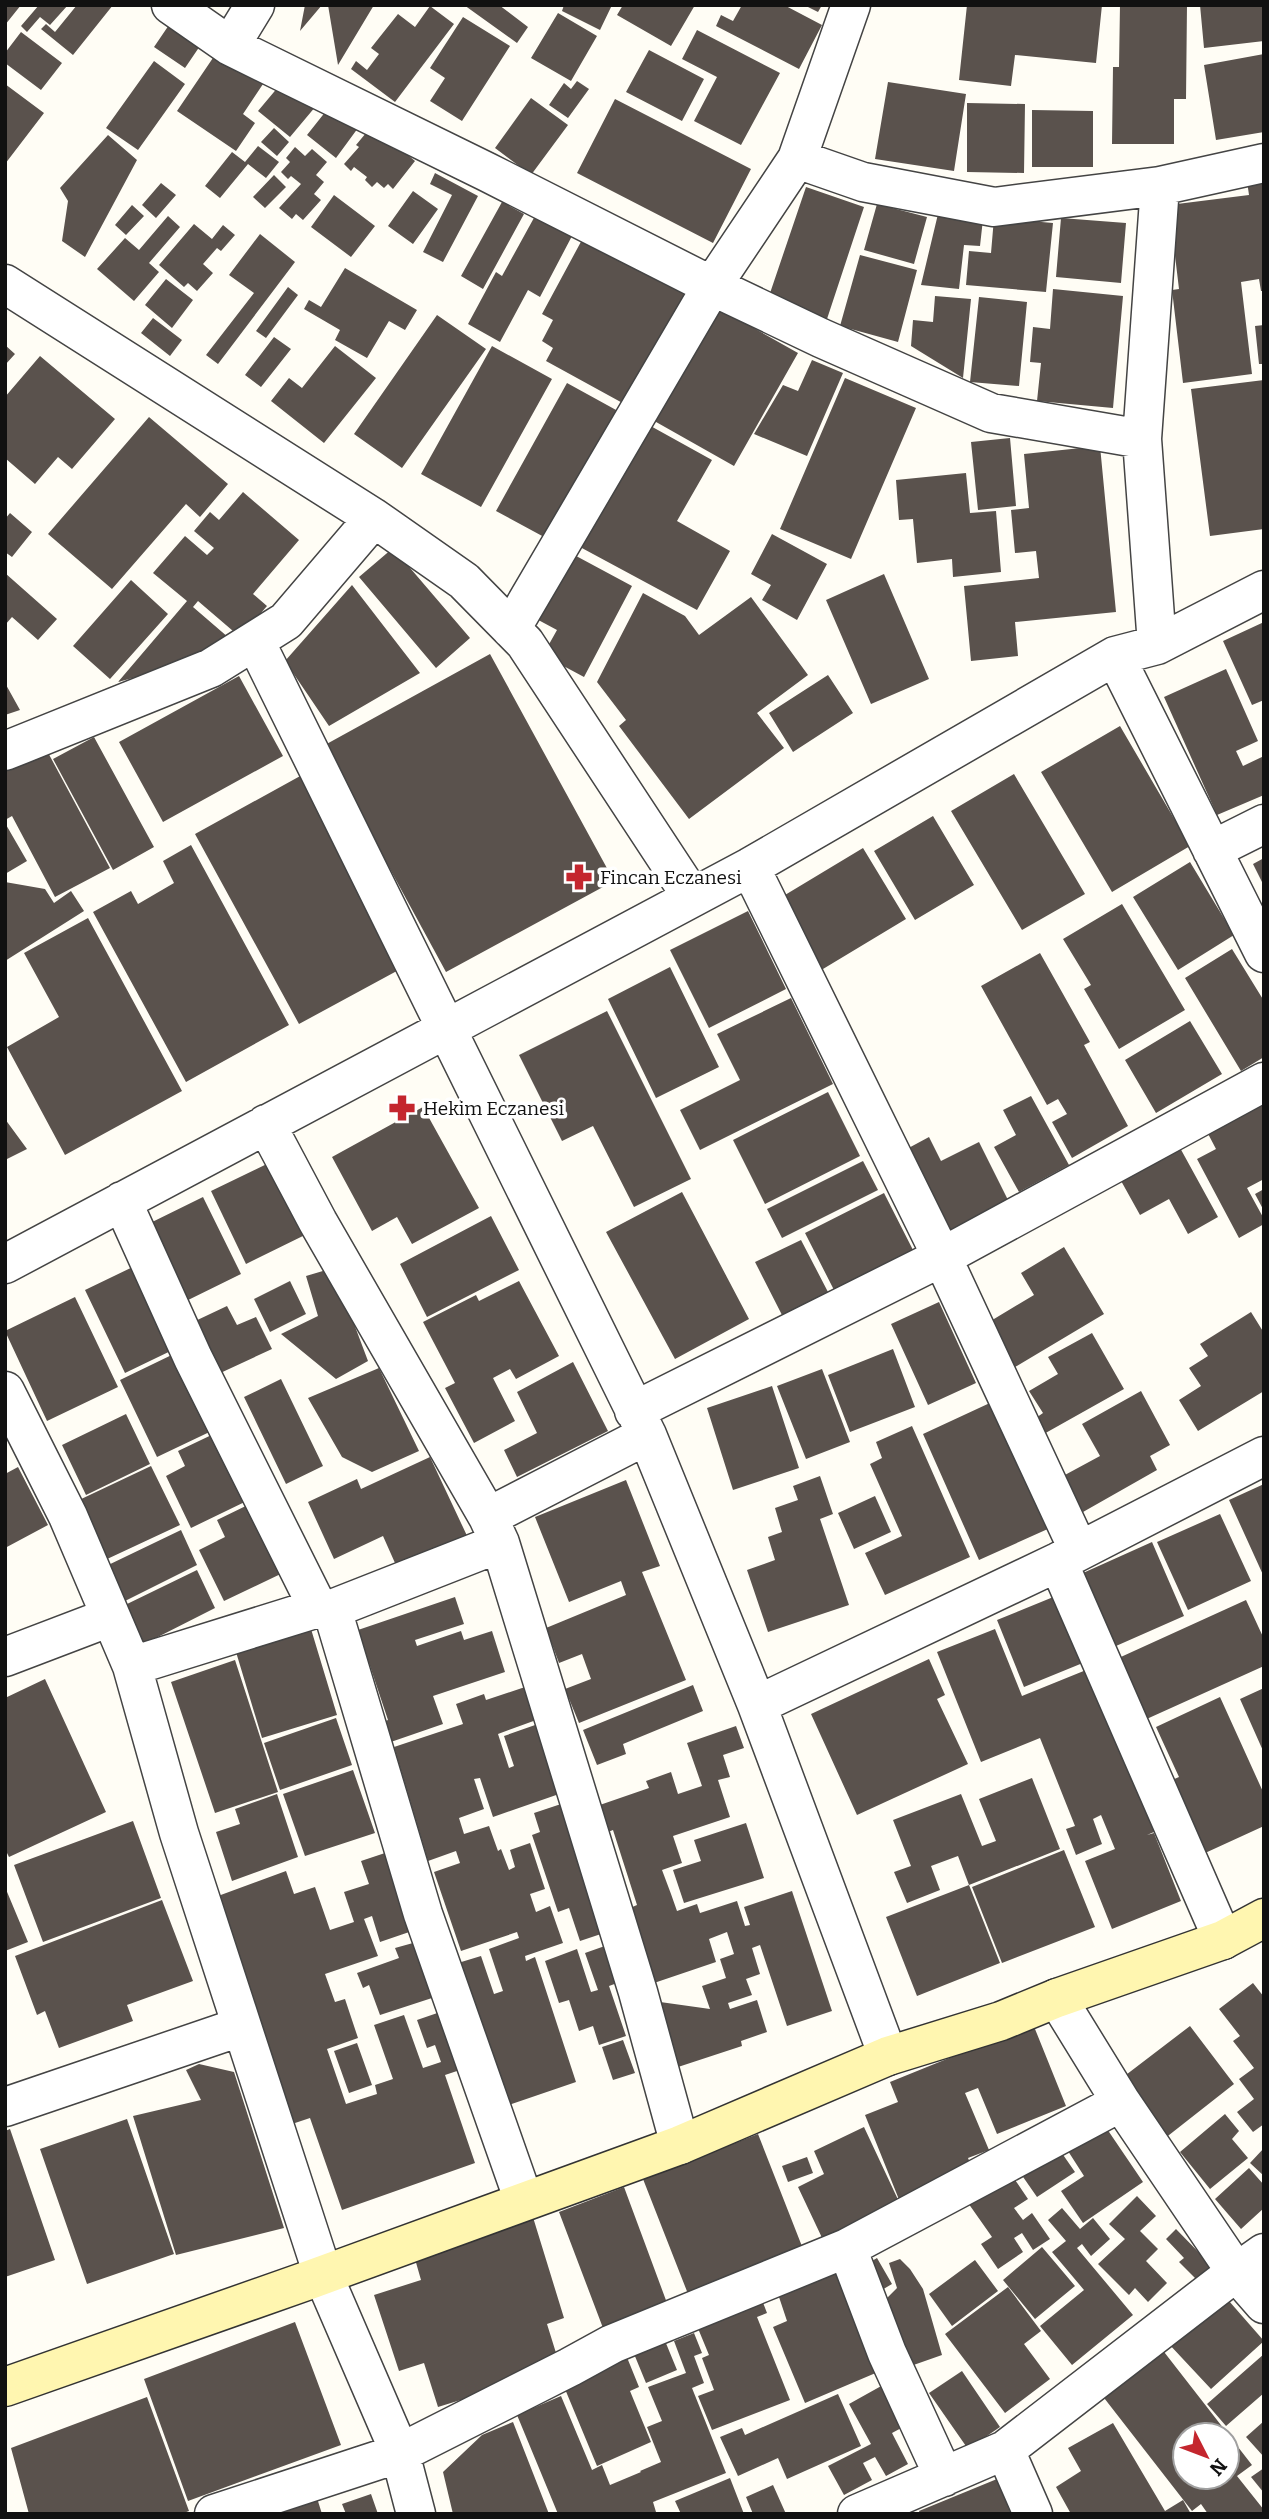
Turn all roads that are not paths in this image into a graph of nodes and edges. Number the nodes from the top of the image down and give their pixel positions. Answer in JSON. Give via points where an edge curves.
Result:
{"nodes":[{"id":1,"x":172,"y":5,"type":"edge"},
{"id":2,"x":255,"y":5,"type":"edge"},
{"id":3,"x":851,"y":5,"type":"edge"},
{"id":4,"x":230,"y":46,"type":"junction"},
{"id":5,"x":797,"y":159,"type":"junction"},
{"id":6,"x":1264,"y":163,"type":"edge"},
{"id":7,"x":1160,"y":186,"type":"junction"},
{"id":8,"x":5,"y":284,"type":"edge"},
{"id":9,"x":712,"y":286,"type":"junction"},
{"id":10,"x":1142,"y":439,"type":"junction"},
{"id":11,"x":374,"y":518,"type":"junction"},
{"id":12,"x":1264,"y":590,"type":"edge"},
{"id":13,"x":511,"y":628,"type":"junction"},
{"id":14,"x":255,"y":640,"type":"junction"},
{"id":15,"x":1157,"y":645,"type":"junction"},
{"id":16,"x":1115,"y":656,"type":"junction"},
{"id":17,"x":5,"y":751,"type":"edge"},
{"id":18,"x":1264,"y":824,"type":"edge"},
{"id":19,"x":1212,"y":850,"type":"junction"},
{"id":20,"x":750,"y":867,"type":"junction"},
{"id":21,"x":692,"y":897,"type":"junction"},
{"id":22,"x":1264,"y":953,"type":"edge"},
{"id":23,"x":446,"y":1028,"type":"junction"},
{"id":24,"x":1264,"y":1082,"type":"edge"},
{"id":25,"x":266,"y":1124,"type":"junction"},
{"id":26,"x":122,"y":1200,"type":"junction"},
{"id":27,"x":942,"y":1257,"type":"junction"},
{"id":28,"x":5,"y":1264,"type":"edge"},
{"id":29,"x":5,"y":1391,"type":"edge"},
{"id":30,"x":640,"y":1423,"type":"junction"},
{"id":31,"x":1264,"y":1455,"type":"edge"},
{"id":32,"x":494,"y":1530,"type":"junction"},
{"id":33,"x":1069,"y":1556,"type":"junction"},
{"id":34,"x":325,"y":1609,"type":"junction"},
{"id":35,"x":110,"y":1617,"type":"junction"},
{"id":36,"x":5,"y":1657,"type":"edge"},
{"id":37,"x":132,"y":1665,"type":"junction"},
{"id":38,"x":757,"y":1705,"type":"junction"},
{"id":39,"x":1264,"y":1918,"type":"edge"},
{"id":40,"x":1223,"y":1940,"type":"junction"},
{"id":41,"x":1058,"y":1998,"type":"junction"},
{"id":42,"x":240,"y":2027,"type":"junction"},
{"id":43,"x":888,"y":2056,"type":"junction"},
{"id":44,"x":1121,"y":2102,"type":"junction"},
{"id":45,"x":5,"y":2108,"type":"edge"},
{"id":46,"x":680,"y":2145,"type":"junction"},
{"id":47,"x":524,"y":2202,"type":"junction"},
{"id":48,"x":847,"y":2248,"type":"junction"},
{"id":49,"x":1250,"y":2263,"type":"edge"},
{"id":50,"x":323,"y":2275,"type":"junction"},
{"id":51,"x":1264,"y":2304,"type":"edge"},
{"id":52,"x":5,"y":2387,"type":"edge"},
{"id":53,"x":1005,"y":2450,"type":"junction"},
{"id":54,"x":400,"y":2453,"type":"junction"},
{"id":55,"x":944,"y":2477,"type":"junction"},
{"id":56,"x":214,"y":2514,"type":"edge"},
{"id":57,"x":416,"y":2514,"type":"edge"},
{"id":58,"x":857,"y":2514,"type":"edge"},
{"id":59,"x":1034,"y":2514,"type":"edge"}],
"edges":[{"from":1,"to":4,"type":"street"},
{"from":2,"to":4,"type":"street"},
{"from":3,"to":5,"type":"street"},
{"from":4,"to":9,"type":"street"},
{"from":5,"to":7,"type":"street","via":[[863,182],[994,207]]},
{"from":5,"to":9,"type":"street"},
{"from":6,"to":7,"type":"street"},
{"from":7,"to":10,"type":"street"},
{"from":8,"to":11,"type":"street"},
{"from":9,"to":10,"type":"street","via":[[991,413]]},
{"from":9,"to":13,"type":"street"},
{"from":10,"to":15,"type":"street"},
{"from":11,"to":13,"type":"street","via":[[464,580]]},
{"from":11,"to":14,"type":"street","via":[[286,621]]},
{"from":12,"to":15,"type":"street"},
{"from":13,"to":21,"type":"street"},
{"from":14,"to":17,"type":"street","via":[[211,668]]},
{"from":14,"to":23,"type":"street"},
{"from":15,"to":16,"type":"street"},
{"from":16,"to":19,"type":"street"},
{"from":16,"to":20,"type":"street"},
{"from":18,"to":19,"type":"street"},
{"from":19,"to":22,"type":"street"},
{"from":20,"to":21,"type":"street"},
{"from":20,"to":27,"type":"street"},
{"from":21,"to":23,"type":"street"},
{"from":23,"to":25,"type":"street"},
{"from":23,"to":30,"type":"street"},
{"from":24,"to":27,"type":"street"},
{"from":25,"to":26,"type":"street"},
{"from":25,"to":32,"type":"street","via":[[317,1222]]},
{"from":26,"to":28,"type":"street"},
{"from":26,"to":34,"type":"street","via":[[193,1358]]},
{"from":27,"to":30,"type":"street"},
{"from":27,"to":33,"type":"street"},
{"from":29,"to":35,"type":"street","via":[[68,1516]]},
{"from":30,"to":32,"type":"street"},
{"from":30,"to":38,"type":"street"},
{"from":31,"to":33,"type":"street"},
{"from":32,"to":34,"type":"street"},
{"from":32,"to":46,"type":"street","via":[[638,1992]]},
{"from":33,"to":38,"type":"street"},
{"from":33,"to":40,"type":"street"},
{"from":34,"to":37,"type":"street"},
{"from":34,"to":47,"type":"street","via":[[423,1914]]},
{"from":35,"to":36,"type":"street"},
{"from":35,"to":37,"type":"street"},
{"from":37,"to":42,"type":"street"},
{"from":38,"to":43,"type":"street"},
{"from":39,"to":40,"type":"street"},
{"from":40,"to":41,"type":"street"},
{"from":41,"to":43,"type":"street"},
{"from":41,"to":44,"type":"street"},
{"from":42,"to":45,"type":"street"},
{"from":42,"to":50,"type":"street"},
{"from":43,"to":46,"type":"street"},
{"from":44,"to":48,"type":"street"},
{"from":44,"to":49,"type":"street"},
{"from":46,"to":47,"type":"street"},
{"from":47,"to":50,"type":"street"},
{"from":48,"to":54,"type":"street","via":[[612,2344]]},
{"from":48,"to":55,"type":"street","via":[[887,2353]]},
{"from":49,"to":51,"type":"street"},
{"from":49,"to":53,"type":"street"},
{"from":50,"to":52,"type":"street"},
{"from":50,"to":54,"type":"street"},
{"from":53,"to":55,"type":"street"},
{"from":53,"to":59,"type":"street"},
{"from":54,"to":56,"type":"street"},
{"from":54,"to":57,"type":"street"},
{"from":55,"to":58,"type":"street"}]}
